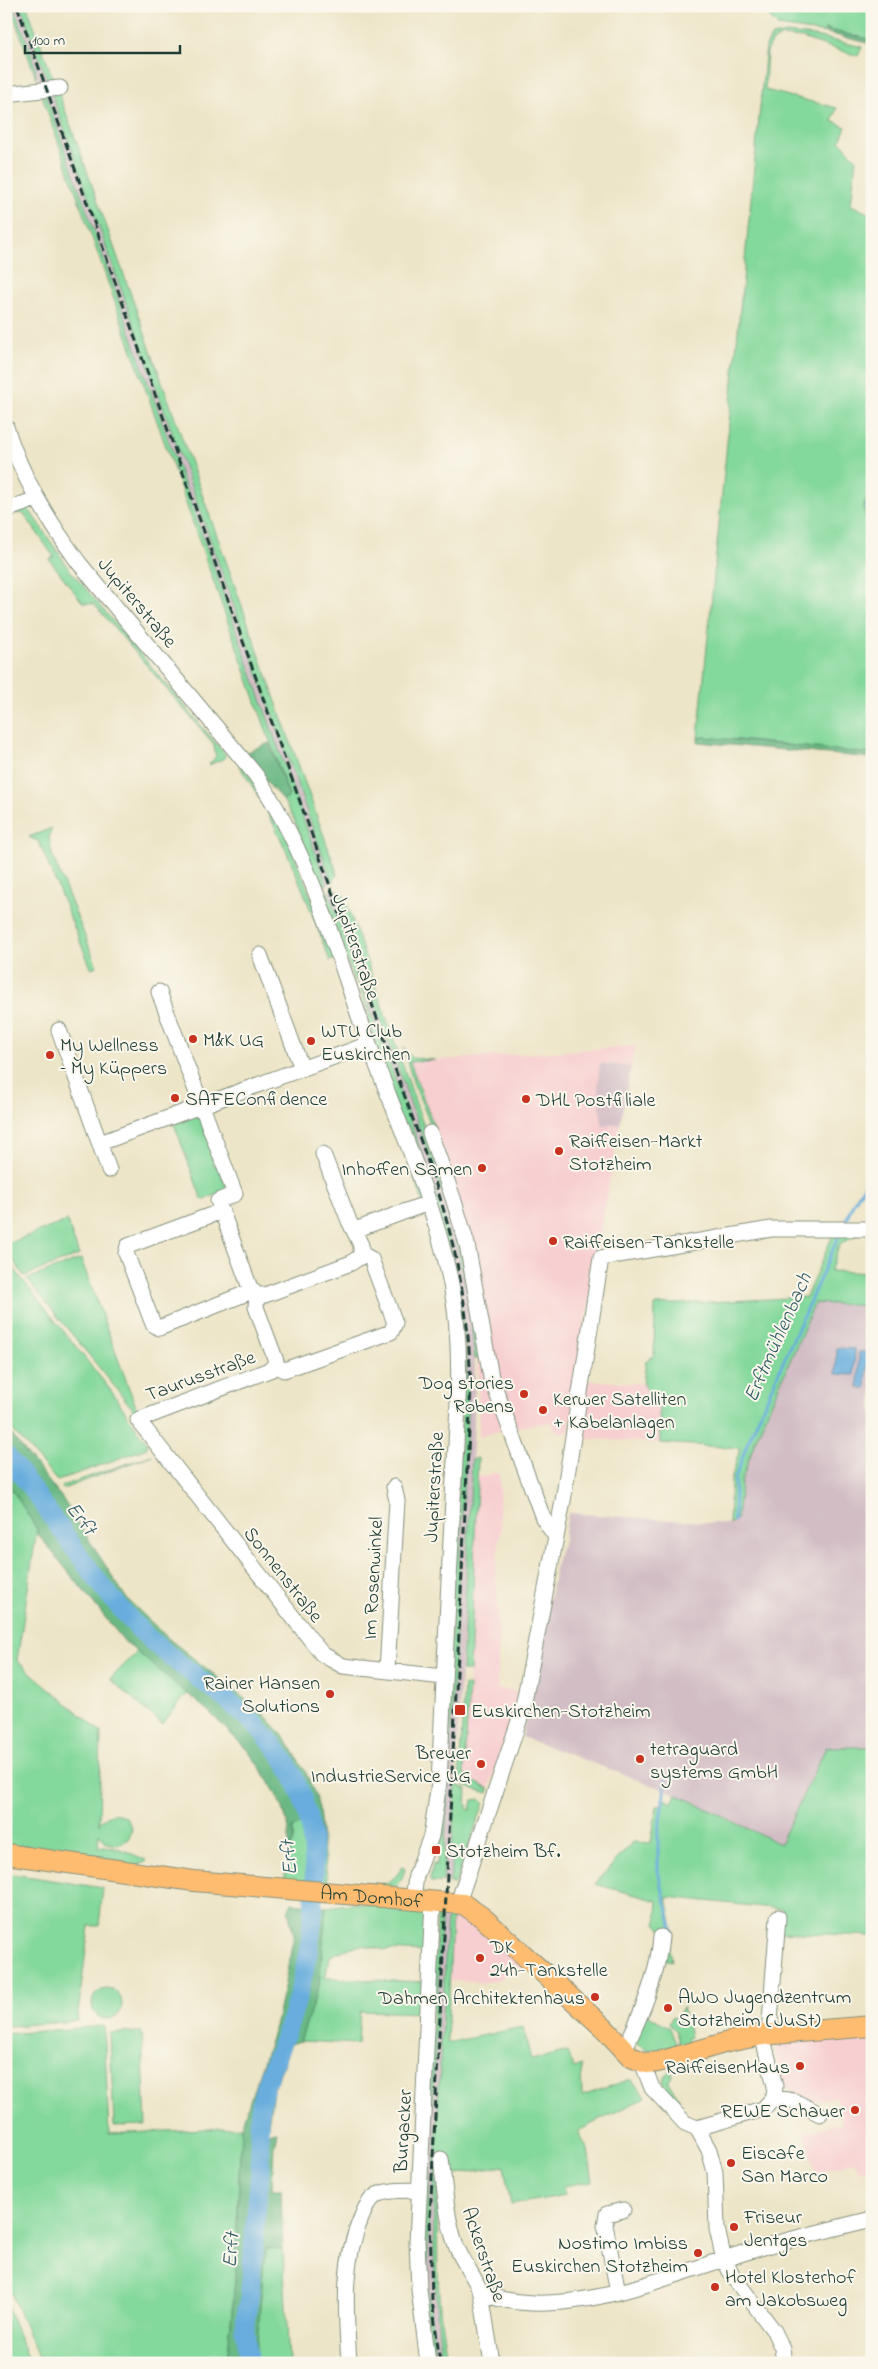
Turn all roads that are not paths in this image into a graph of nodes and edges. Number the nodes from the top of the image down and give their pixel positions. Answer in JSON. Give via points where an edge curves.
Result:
{"nodes":[{"id":1,"x":60,"y":88,"type":"dead end"},
{"id":2,"x":6,"y":94,"type":"edge"},
{"id":3,"x":6,"y":427,"type":"edge"},
{"id":4,"x":36,"y":499,"type":"junction"},
{"id":5,"x":6,"y":510,"type":"edge"},
{"id":6,"x":260,"y":956,"type":"dead end"},
{"id":7,"x":159,"y":992,"type":"dead end"},
{"id":8,"x":58,"y":1030,"type":"dead end"},
{"id":9,"x":369,"y":1044,"type":"junction"},
{"id":10,"x":302,"y":1069,"type":"junction"},
{"id":11,"x":202,"y":1106,"type":"junction"},
{"id":12,"x":430,"y":1133,"type":"dead end"},
{"id":13,"x":100,"y":1143,"type":"junction"},
{"id":14,"x":323,"y":1154,"type":"dead end"},
{"id":15,"x":109,"y":1170,"type":"dead end"},
{"id":16,"x":428,"y":1203,"type":"junction"},
{"id":17,"x":222,"y":1211,"type":"junction"},
{"id":18,"x":356,"y":1230,"type":"junction"},
{"id":19,"x":872,"y":1230,"type":"edge"},
{"id":20,"x":362,"y":1254,"type":"junction"},
{"id":21,"x":255,"y":1293,"type":"junction"},
{"id":22,"x":274,"y":1365,"type":"junction"},
{"id":23,"x":138,"y":1420,"type":"joint"},
{"id":24,"x":394,"y":1487,"type":"dead end"},
{"id":25,"x":556,"y":1537,"type":"junction"},
{"id":26,"x":387,"y":1671,"type":"junction"},
{"id":27,"x":444,"y":1677,"type":"junction"},
{"id":28,"x":6,"y":1854,"type":"edge"},
{"id":29,"x":412,"y":1899,"type":"junction"},
{"id":30,"x":433,"y":1900,"type":"junction"},
{"id":31,"x":458,"y":1903,"type":"junction"},
{"id":32,"x":778,"y":1917,"type":"dead end"},
{"id":33,"x":662,"y":1937,"type":"dead end"},
{"id":34,"x":872,"y":2026,"type":"edge"},
{"id":35,"x":766,"y":2034,"type":"junction"},
{"id":36,"x":624,"y":2050,"type":"junction"},
{"id":37,"x":650,"y":2062,"type":"junction"},
{"id":38,"x":774,"y":2097,"type":"junction"},
{"id":39,"x":820,"y":2114,"type":"dead end"},
{"id":40,"x":697,"y":2128,"type":"junction"},
{"id":41,"x":442,"y":2158,"type":"dead end"},
{"id":42,"x":419,"y":2190,"type":"junction"},
{"id":43,"x":622,"y":2210,"type":"dead end"},
{"id":44,"x":872,"y":2219,"type":"edge"},
{"id":45,"x":724,"y":2260,"type":"junction"},
{"id":46,"x":618,"y":2292,"type":"junction"},
{"id":47,"x":480,"y":2293,"type":"junction"},
{"id":48,"x":349,"y":2363,"type":"edge"},
{"id":49,"x":428,"y":2363,"type":"edge"},
{"id":50,"x":492,"y":2363,"type":"edge"},
{"id":51,"x":784,"y":2363,"type":"edge"}],
"edges":[{"from":1,"to":2,"type":"street"},
{"from":3,"to":4,"type":"street","name":"Jupiterstraße"},
{"from":4,"to":5,"type":"street"},
{"from":4,"to":9,"type":"street","name":"Jupiterstraße","via":[[79,563],[274,800],[317,891]]},
{"from":6,"to":10,"type":"street"},
{"from":7,"to":11,"type":"street"},
{"from":8,"to":13,"type":"street"},
{"from":9,"to":10,"type":"street"},
{"from":9,"to":16,"type":"street","name":"Jupiterstraße"},
{"from":10,"to":11,"type":"street"},
{"from":11,"to":13,"type":"street"},
{"from":11,"to":17,"type":"street","via":[[235,1194],[218,1201]]},
{"from":12,"to":25,"type":"street","via":[[467,1244],[491,1377],[543,1518]]},
{"from":13,"to":15,"type":"street"},
{"from":14,"to":18,"type":"street","name":"Taurusstraße","via":[[349,1221]]},
{"from":16,"to":18,"type":"street"},
{"from":16,"to":27,"type":"street","name":"Jupiterstraße","via":[[451,1283],[459,1356]]},
{"from":17,"to":21,"type":"street","name":"Taurusstraße"},
{"from":17,"to":21,"type":"street","via":[[128,1246],[126,1253],[153,1324],[159,1328]]},
{"from":18,"to":20,"type":"street","name":"Taurusstraße"},
{"from":19,"to":25,"type":"street","via":[[771,1229],[601,1258]]},
{"from":20,"to":21,"type":"street","via":[[351,1263],[265,1295]]},
{"from":20,"to":22,"type":"street","name":"Taurusstraße","via":[[371,1259],[395,1323],[391,1332],[284,1370]]},
{"from":21,"to":22,"type":"street","name":"Taurusstraße","via":[[256,1307],[276,1361]]},
{"from":22,"to":23,"type":"street","name":"Taurusstraße","via":[[272,1370]]},
{"from":23,"to":26,"type":"street","name":"Sonnenstraße","via":[[322,1654],[343,1666]]},
{"from":24,"to":26,"type":"street","name":"Im Rosenwinkel","via":[[397,1501]]},
{"from":25,"to":31,"type":"street","via":[[520,1720]]},
{"from":26,"to":27,"type":"street","name":"Sonnenstraße"},
{"from":27,"to":29,"type":"street","name":"Jupiterstraße","via":[[435,1821]]},
{"from":28,"to":29,"type":"main road","name":"Am Domhof","via":[[194,1881]]},
{"from":29,"to":30,"type":"main road","name":"Am Domhof"},
{"from":30,"to":31,"type":"main road","name":"Am Domhof"},
{"from":30,"to":42,"type":"street","name":"Burgacker"},
{"from":31,"to":36,"type":"main road","via":[[482,1917],[599,2023]]},
{"from":32,"to":35,"type":"street"},
{"from":33,"to":36,"type":"street","via":[[652,1979]]},
{"from":34,"to":35,"type":"main road"},
{"from":35,"to":37,"type":"main road"},
{"from":35,"to":38,"type":"street"},
{"from":36,"to":37,"type":"main road","via":[[631,2057]]},
{"from":37,"to":40,"type":"street","via":[[652,2088],[685,2123]]},
{"from":38,"to":39,"type":"street","via":[[794,2101]]},
{"from":38,"to":40,"type":"street","via":[[763,2108]]},
{"from":40,"to":45,"type":"street","via":[[714,2164],[717,2229]]},
{"from":41,"to":47,"type":"street","name":"Ackerstraße","via":[[445,2195],[455,2243]]},
{"from":42,"to":48,"type":"street","via":[[378,2195],[360,2220],[346,2280]]},
{"from":42,"to":49,"type":"street","name":"Burgacker","via":[[418,2269]]},
{"from":43,"to":46,"type":"street","via":[[607,2214],[605,2225]]},
{"from":44,"to":45,"type":"street"},
{"from":45,"to":46,"type":"street"},
{"from":45,"to":51,"type":"street","via":[[774,2332],[782,2348]]},
{"from":46,"to":47,"type":"street","via":[[529,2305]]},
{"from":47,"to":50,"type":"street","name":"Ackerstraße"}]}
